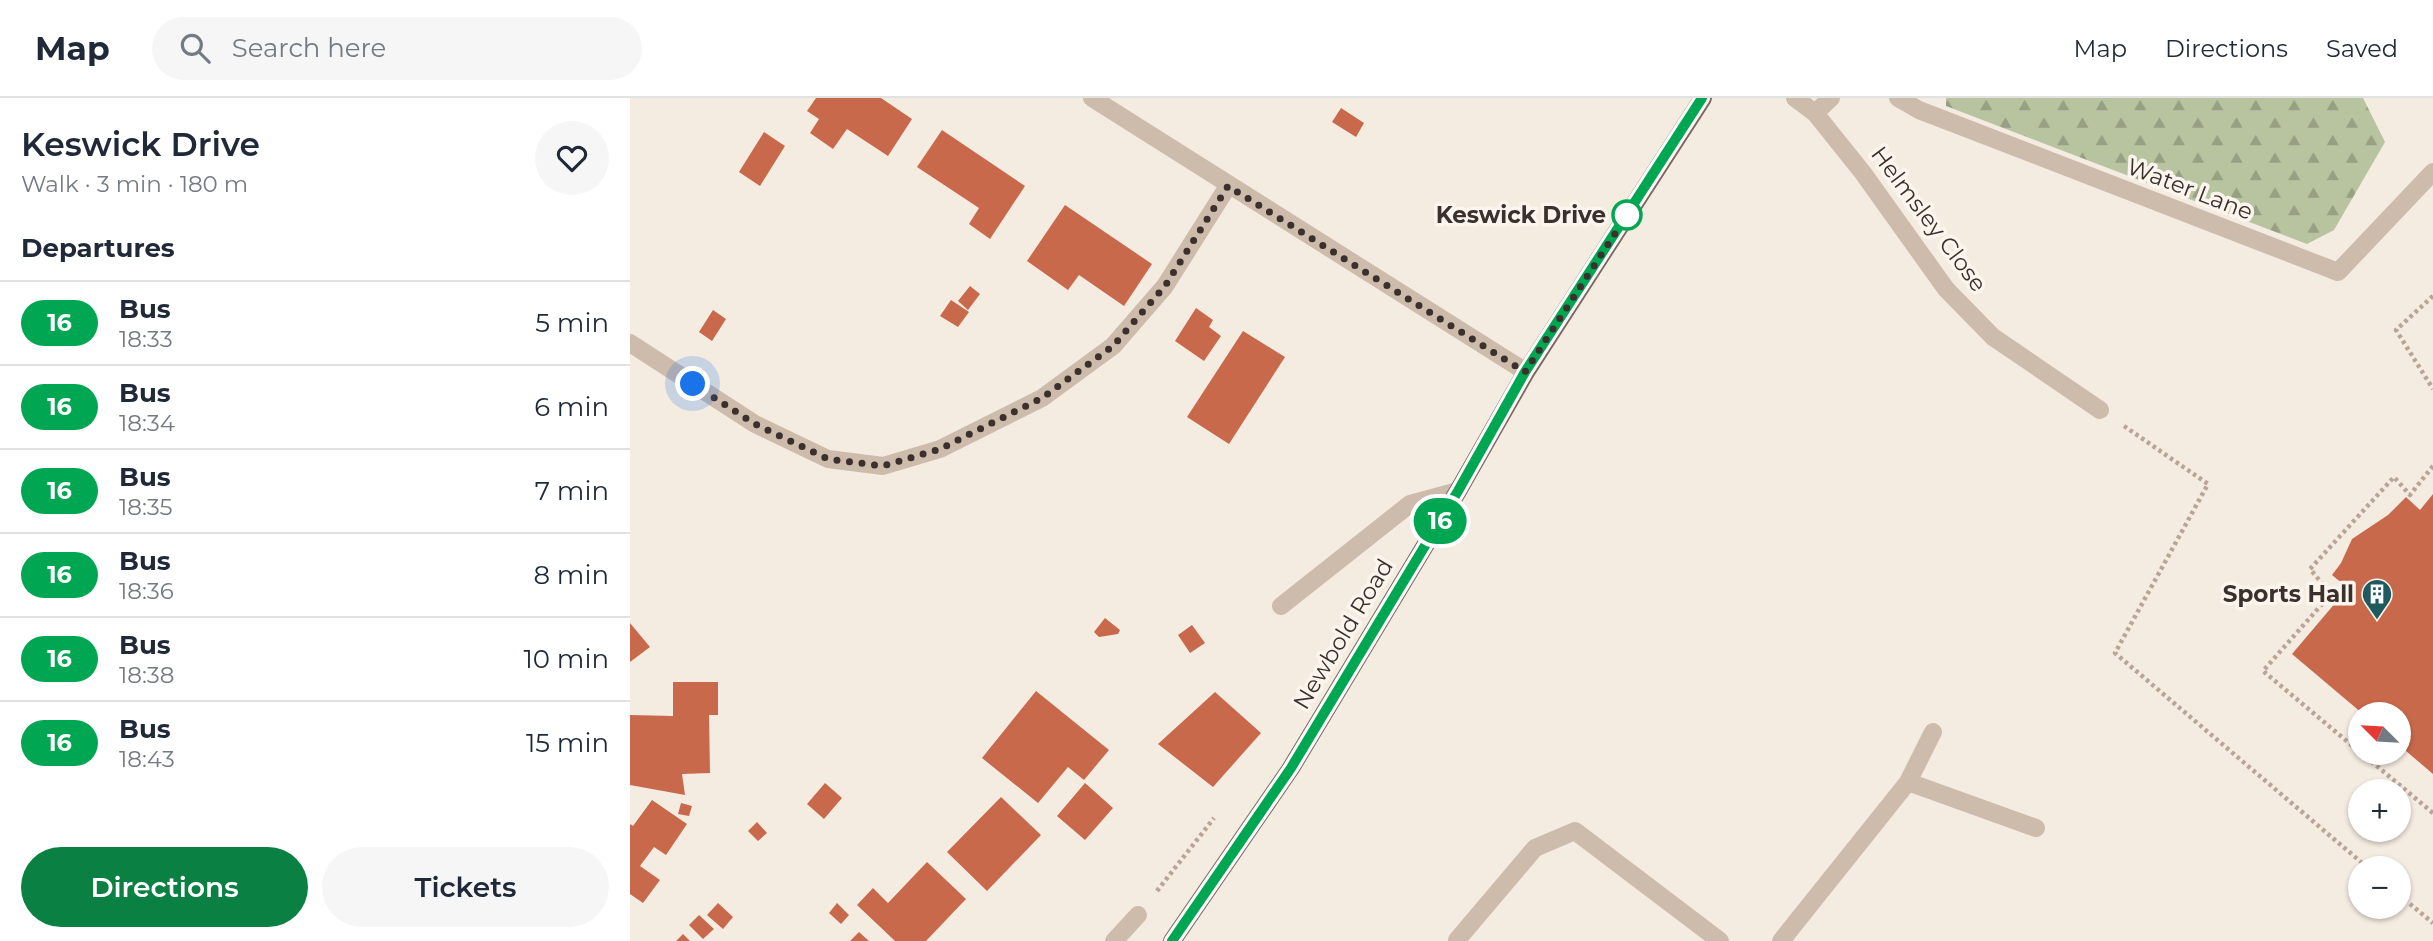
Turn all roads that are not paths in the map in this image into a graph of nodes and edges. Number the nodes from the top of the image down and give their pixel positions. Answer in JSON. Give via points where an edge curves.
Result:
{"nodes":[{"id":1,"x":1092,"y":98,"type":"edge"},
{"id":2,"x":1703,"y":98,"type":"edge"},
{"id":3,"x":1795,"y":98,"type":"edge"},
{"id":4,"x":1831,"y":98,"type":"edge"},
{"id":5,"x":1898,"y":98,"type":"edge"},
{"id":6,"x":1815,"y":113,"type":"junction"},
{"id":7,"x":2433,"y":172,"type":"edge"},
{"id":8,"x":1228,"y":186,"type":"junction"},
{"id":9,"x":630,"y":343,"type":"edge"},
{"id":10,"x":1525,"y":372,"type":"junction"},
{"id":11,"x":2100,"y":410,"type":"road end"},
{"id":12,"x":1458,"y":491,"type":"junction"},
{"id":13,"x":1281,"y":606,"type":"dead end"},
{"id":14,"x":1933,"y":732,"type":"dead end"},
{"id":15,"x":1908,"y":782,"type":"junction"},
{"id":16,"x":2036,"y":828,"type":"dead end"},
{"id":17,"x":1138,"y":915,"type":"dead end"},
{"id":18,"x":1457,"y":940,"type":"edge"},
{"id":19,"x":1114,"y":941,"type":"edge"},
{"id":20,"x":1172,"y":941,"type":"edge"},
{"id":21,"x":1720,"y":941,"type":"edge"},
{"id":22,"x":1781,"y":941,"type":"edge"}],
"edges":[{"from":1,"to":8,"type":"street"},
{"from":2,"to":10,"type":"main road","name":"Newbold Road"},
{"from":3,"to":6,"type":"street","name":"Helmsley Close"},
{"from":4,"to":6,"type":"street"},
{"from":5,"to":7,"type":"street","name":"Water Lane","via":[[2338,272]]},
{"from":6,"to":11,"type":"street","name":"Helmsley Close","via":[[1946,289],[1993,337]]},
{"from":8,"to":9,"type":"street","via":[[1165,286],[1113,346],[1042,398],[940,449],[883,466],[828,459],[755,424]]},
{"from":8,"to":10,"type":"street"},
{"from":10,"to":12,"type":"main road","name":"Newbold Road"},
{"from":12,"to":13,"type":"street","via":[[1410,504]]},
{"from":12,"to":20,"type":"main road","name":"Newbold Road","via":[[1291,768]]},
{"from":14,"to":15,"type":"street"},
{"from":15,"to":16,"type":"street"},
{"from":15,"to":22,"type":"street"},
{"from":17,"to":19,"type":"street"},
{"from":18,"to":21,"type":"street","via":[[1535,848],[1574,831]]}]}
